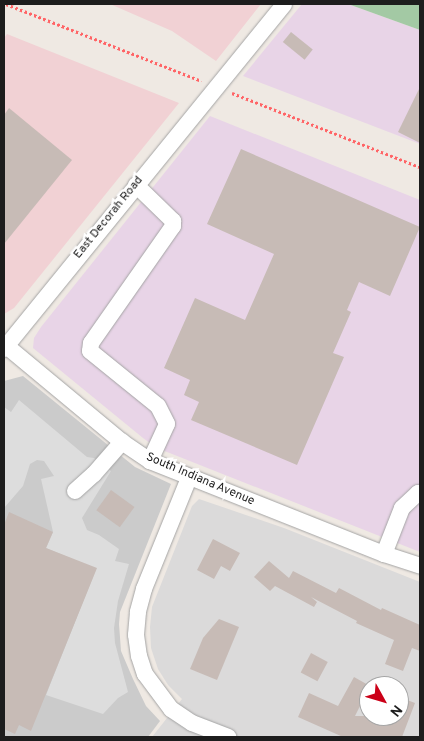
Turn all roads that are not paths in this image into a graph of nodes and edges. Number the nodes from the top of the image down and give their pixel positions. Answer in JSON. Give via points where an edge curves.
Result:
{"nodes":[{"id":1,"x":284,"y":4,"type":"edge"},
{"id":2,"x":136,"y":185,"type":"junction"},
{"id":3,"x":5,"y":347,"type":"edge"},
{"id":4,"x":122,"y":442,"type":"junction"},
{"id":5,"x":150,"y":461,"type":"junction"},
{"id":6,"x":189,"y":478,"type":"junction"},
{"id":7,"x":75,"y":491,"type":"dead end"},
{"id":8,"x":420,"y":494,"type":"edge"},
{"id":9,"x":384,"y":554,"type":"junction"},
{"id":10,"x":420,"y":566,"type":"edge"},
{"id":11,"x":228,"y":737,"type":"edge"}],
"edges":[{"from":1,"to":2,"type":"street","name":"East Decorah Road"},
{"from":2,"to":3,"type":"street","name":"East Decorah Road"},
{"from":2,"to":5,"type":"street","via":[[173,221],[172,226],[90,343],[90,351],[158,406],[167,424]]},
{"from":3,"to":4,"type":"street","name":"South Indiana Avenue"},
{"from":4,"to":5,"type":"street","name":"South Indiana Avenue"},
{"from":4,"to":7,"type":"street"},
{"from":5,"to":6,"type":"street","name":"South Indiana Avenue"},
{"from":6,"to":9,"type":"street","name":"South Indiana Avenue"},
{"from":6,"to":11,"type":"street","via":[[144,589],[136,635],[139,656],[145,674],[171,709],[192,723]]},
{"from":8,"to":9,"type":"street","via":[[402,508]]},
{"from":9,"to":10,"type":"street","name":"South Indiana Avenue"}]}
